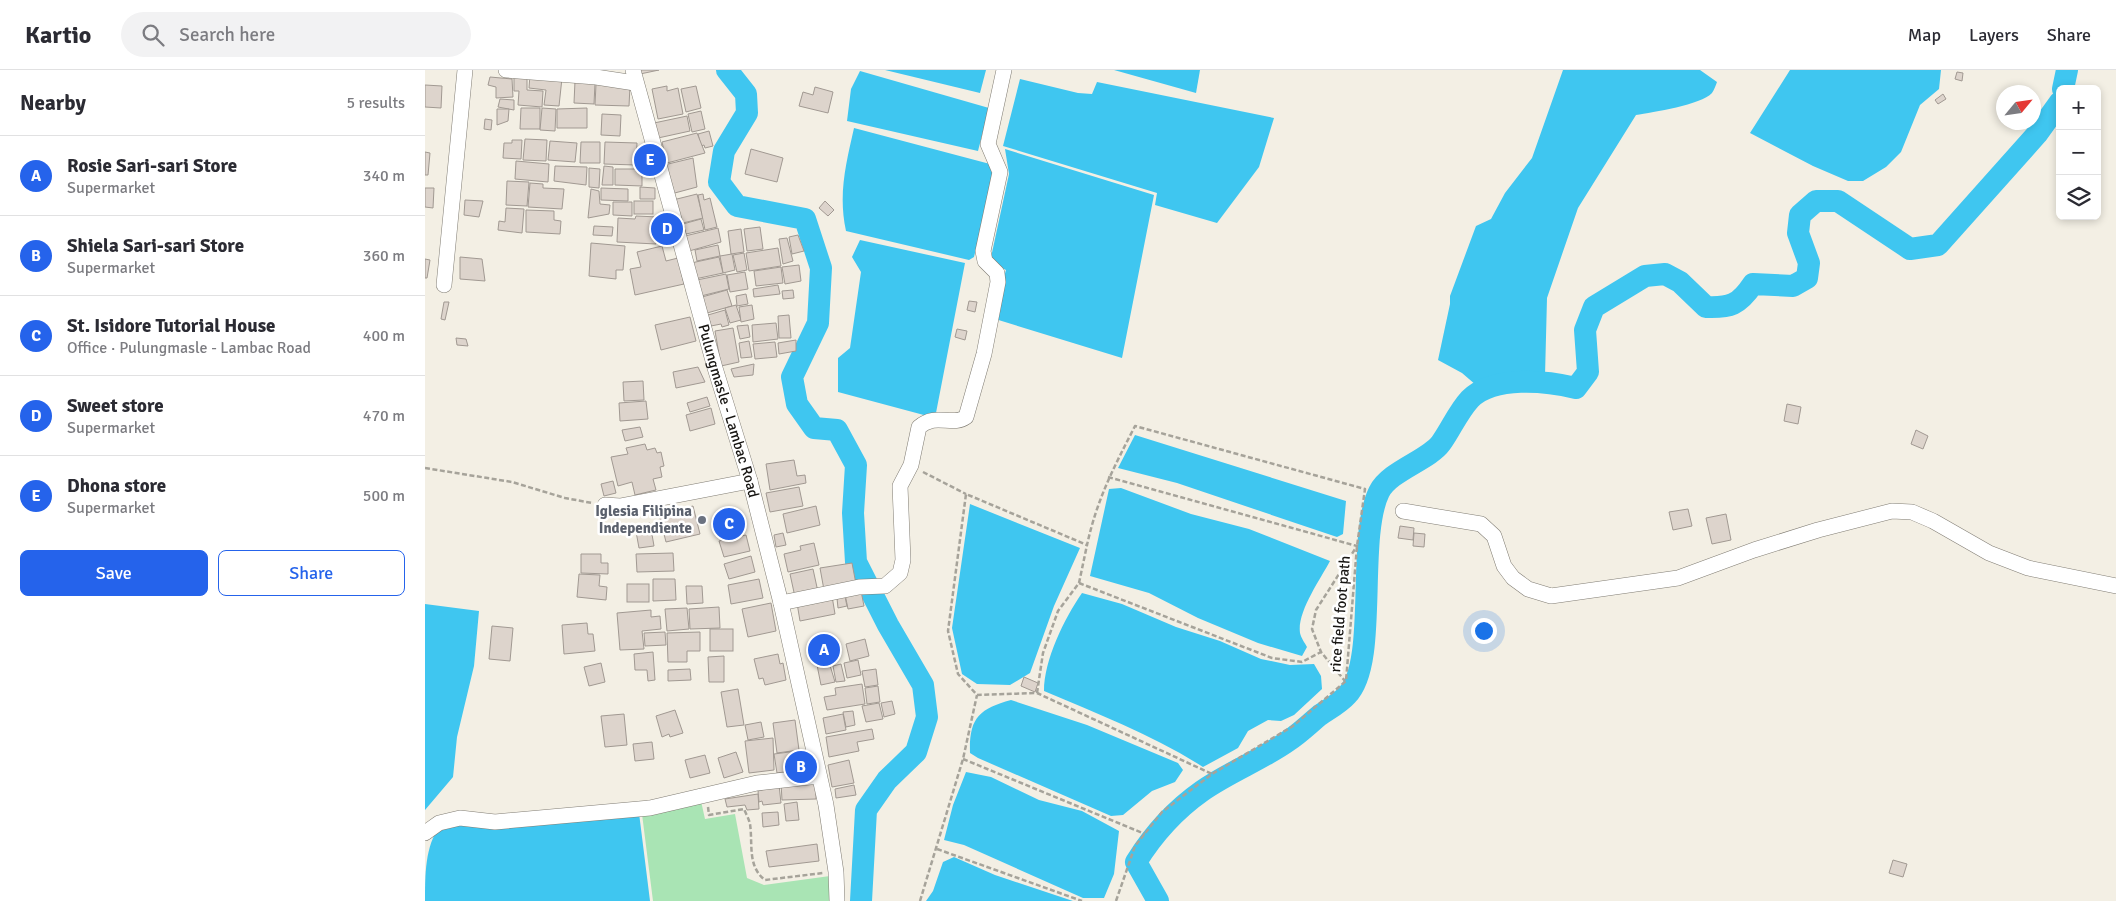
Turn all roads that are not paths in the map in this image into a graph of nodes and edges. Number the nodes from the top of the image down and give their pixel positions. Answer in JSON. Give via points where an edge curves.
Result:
{"nodes":[{"id":1,"x":465,"y":70,"type":"edge"},
{"id":2,"x":506,"y":70,"type":"edge"},
{"id":3,"x":1004,"y":70,"type":"edge"},
{"id":4,"x":634,"y":76,"type":"edge"},
{"id":5,"x":444,"y":285,"type":"dead end"},
{"id":6,"x":750,"y":481,"type":"junction"},
{"id":7,"x":605,"y":505,"type":"road end"},
{"id":8,"x":1403,"y":511,"type":"dead end"},
{"id":9,"x":2116,"y":586,"type":"edge"},
{"id":10,"x":781,"y":603,"type":"junction"},
{"id":11,"x":819,"y":776,"type":"junction"},
{"id":12,"x":425,"y":833,"type":"edge"},
{"id":13,"x":837,"y":901,"type":"edge"}],
"edges":[{"from":1,"to":5,"type":"street"},
{"from":2,"to":4,"type":"street","via":[[597,77]]},
{"from":3,"to":10,"type":"street","via":[[988,144],[1000,172],[983,251],[985,261],[994,268],[998,277],[984,354],[966,417],[958,421],[935,419],[919,427],[911,465],[900,486],[903,551],[900,573],[885,586]]},
{"from":4,"to":6,"type":"street","name":"Pulungmasle - Lambac Road"},
{"from":6,"to":7,"type":"street","via":[[620,506]]},
{"from":6,"to":10,"type":"street","name":"Pulungmasle - Lambac Road","via":[[753,512]]},
{"from":8,"to":9,"type":"street","via":[[1481,524],[1494,536],[1504,566],[1513,578],[1528,589],[1551,596],[1678,578],[1809,533],[1892,511],[1912,512],[1933,520],[1989,553],[2028,568]]},
{"from":10,"to":11,"type":"street","name":"Pulungmasle - Lambac Road"},
{"from":11,"to":12,"type":"street","via":[[757,783],[650,808],[495,822],[460,818],[439,823]]},
{"from":11,"to":13,"type":"street","name":"Pulungmasle - Lambac Road","via":[[836,872]]}]}
